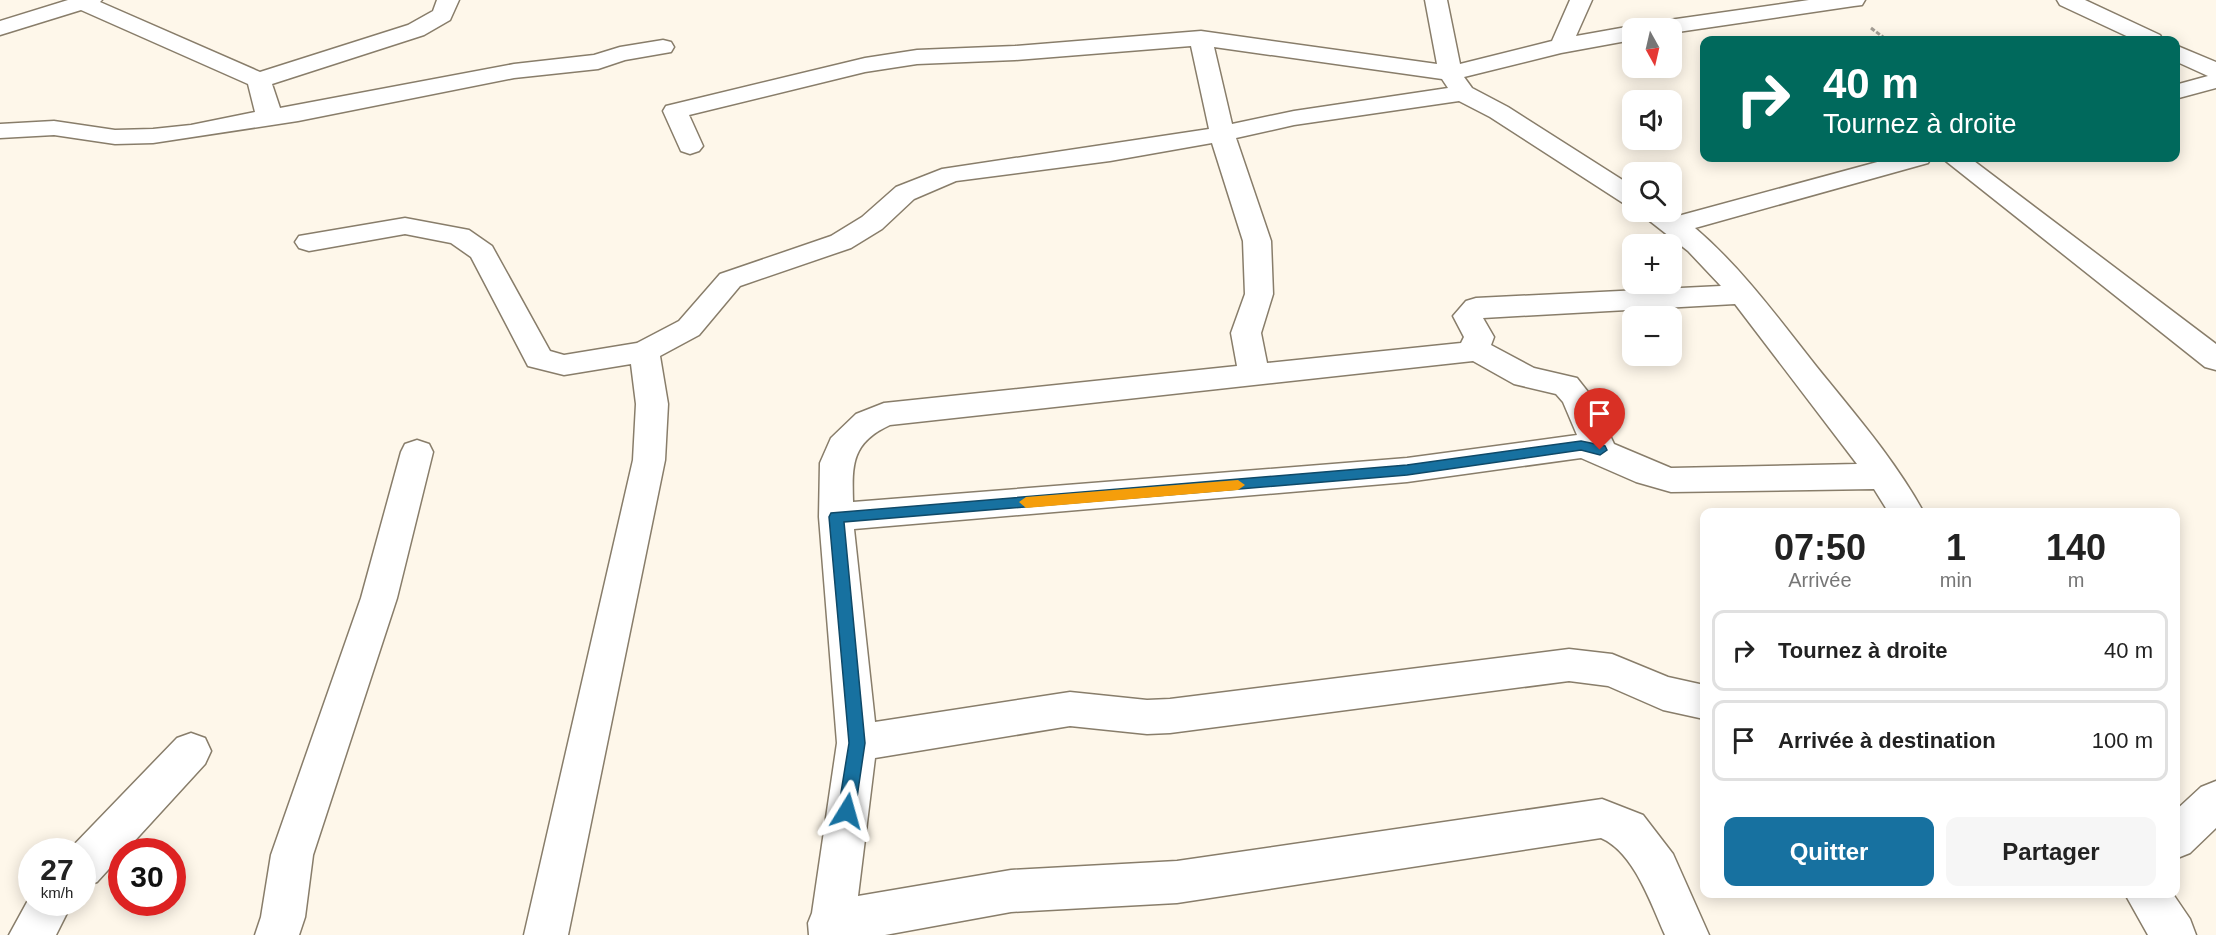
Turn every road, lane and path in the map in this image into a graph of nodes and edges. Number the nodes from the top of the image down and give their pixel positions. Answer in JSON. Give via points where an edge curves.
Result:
{"nodes":[{"id":1,"x":448,"y":0,"type":"edge"},
{"id":2,"x":1436,"y":0,"type":"edge"},
{"id":3,"x":1581,"y":0,"type":"edge"},
{"id":4,"x":1854,"y":0,"type":"edge"},
{"id":5,"x":2068,"y":0,"type":"edge"},
{"id":6,"x":87,"y":1,"type":"edge"},
{"id":7,"x":1682,"y":25,"type":"edge"},
{"id":8,"x":0,"y":28,"type":"edge"},
{"id":9,"x":1622,"y":35,"type":"edge"},
{"id":10,"x":2144,"y":36,"type":"edge"},
{"id":11,"x":1201,"y":38,"type":"junction"},
{"id":12,"x":1561,"y":46,"type":"junction"},
{"id":13,"x":663,"y":47,"type":"dead end"},
{"id":14,"x":2180,"y":54,"type":"edge"},
{"id":15,"x":2216,"y":71,"type":"edge"},
{"id":16,"x":259,"y":80,"type":"junction"},
{"id":17,"x":2216,"y":81,"type":"edge"},
{"id":18,"x":1457,"y":83,"type":"junction"},
{"id":19,"x":2180,"y":91,"type":"edge"},
{"id":20,"x":265,"y":117,"type":"junction"},
{"id":21,"x":0,"y":131,"type":"edge"},
{"id":22,"x":1222,"y":134,"type":"junction"},
{"id":23,"x":690,"y":146,"type":"dead end"},
{"id":24,"x":1902,"y":162,"type":"edge"},
{"id":25,"x":1959,"y":162,"type":"edge"},
{"id":26,"x":1622,"y":190,"type":"edge"},
{"id":27,"x":1682,"y":214,"type":"edge"},
{"id":28,"x":1669,"y":222,"type":"edge"},
{"id":29,"x":309,"y":242,"type":"dead end"},
{"id":30,"x":1743,"y":294,"type":"junction"},
{"id":31,"x":1475,"y":349,"type":"junction"},
{"id":32,"x":644,"y":352,"type":"junction"},
{"id":33,"x":2212,"y":353,"type":"edge"},
{"id":34,"x":1254,"y":375,"type":"junction"},
{"id":35,"x":1600,"y":450,"type":"junction"},
{"id":36,"x":417,"y":452,"type":"dead end"},
{"id":37,"x":1884,"y":476,"type":"junction"},
{"id":38,"x":1904,"y":508,"type":"edge"},
{"id":39,"x":836,"y":517,"type":"junction"},
{"id":40,"x":1700,"y":701,"type":"edge"},
{"id":41,"x":857,"y":743,"type":"junction"},
{"id":42,"x":191,"y":751,"type":"dead end"},
{"id":43,"x":2216,"y":800,"type":"edge"},
{"id":44,"x":2180,"y":834,"type":"edge"},
{"id":45,"x":96,"y":852,"type":"edge"},
{"id":46,"x":2150,"y":898,"type":"edge"},
{"id":47,"x":42,"y":916,"type":"edge"},
{"id":48,"x":830,"y":929,"type":"edge"},
{"id":49,"x":31,"y":935,"type":"edge"},
{"id":50,"x":277,"y":935,"type":"edge"},
{"id":51,"x":546,"y":935,"type":"edge"},
{"id":52,"x":1687,"y":935,"type":"edge"},
{"id":53,"x":2174,"y":935,"type":"edge"}],
"edges":[{"from":1,"to":16,"type":"street","via":[[442,15],[416,30]]},
{"from":2,"to":18,"type":"street"},
{"from":3,"to":12,"type":"street"},
{"from":4,"to":7,"type":"street"},
{"from":5,"to":10,"type":"street"},
{"from":6,"to":8,"type":"street"},
{"from":6,"to":16,"type":"street"},
{"from":9,"to":12,"type":"street"},
{"from":11,"to":18,"type":"street"},
{"from":11,"to":22,"type":"street"},
{"from":11,"to":23,"type":"street","via":[[917,57],[865,65],[675,111]]},
{"from":12,"to":18,"type":"street"},
{"from":13,"to":20,"type":"street","via":[[598,62],[514,71],[298,114]]},
{"from":14,"to":15,"type":"street"},
{"from":16,"to":20,"type":"street","via":[[268,108]]},
{"from":17,"to":19,"type":"street"},
{"from":18,"to":22,"type":"street"},
{"from":18,"to":26,"type":"street"},
{"from":20,"to":21,"type":"street","via":[[153,136],[115,137],[54,128]]},
{"from":22,"to":32,"type":"street","via":[[951,174],[905,193],[872,223],[841,242],[730,280],[689,328]]},
{"from":22,"to":34,"type":"street","via":[[1257,241],[1259,294],[1246,333]]},
{"from":24,"to":27,"type":"street"},
{"from":25,"to":33,"type":"street"},
{"from":28,"to":30,"type":"street"},
{"from":29,"to":32,"type":"street","via":[[405,226],[459,236],[482,252],[539,359],[564,365]]},
{"from":30,"to":31,"type":"street","via":[[1476,308],[1468,316],[1479,337]]},
{"from":30,"to":37,"type":"street"},
{"from":31,"to":34,"type":"street"},
{"from":31,"to":35,"type":"street","via":[[1525,376],[1566,386],[1576,397]]},
{"from":32,"to":51,"type":"street","via":[[652,404],[649,460]]},
{"from":34,"to":39,"type":"street","via":[[884,414],[867,422],[842,446],[836,463]]},
{"from":35,"to":37,"type":"street","via":[[1650,476],[1671,480]]},
{"from":35,"to":39,"type":"street","via":[[1581,446],[1407,470]]},
{"from":36,"to":50,"type":"street","via":[[379,598],[292,855]]},
{"from":37,"to":38,"type":"street"},
{"from":39,"to":41,"type":"street"},
{"from":40,"to":41,"type":"street","via":[[1663,693],[1612,670],[1569,664],[1170,716],[1070,709]]},
{"from":41,"to":48,"type":"street"},
{"from":42,"to":45,"type":"street"},
{"from":43,"to":44,"type":"street"},
{"from":46,"to":53,"type":"street"},
{"from":47,"to":49,"type":"street"},
{"from":48,"to":52,"type":"street","via":[[1011,891],[1177,882],[1602,818],[1629,830],[1658,869]]}]}
